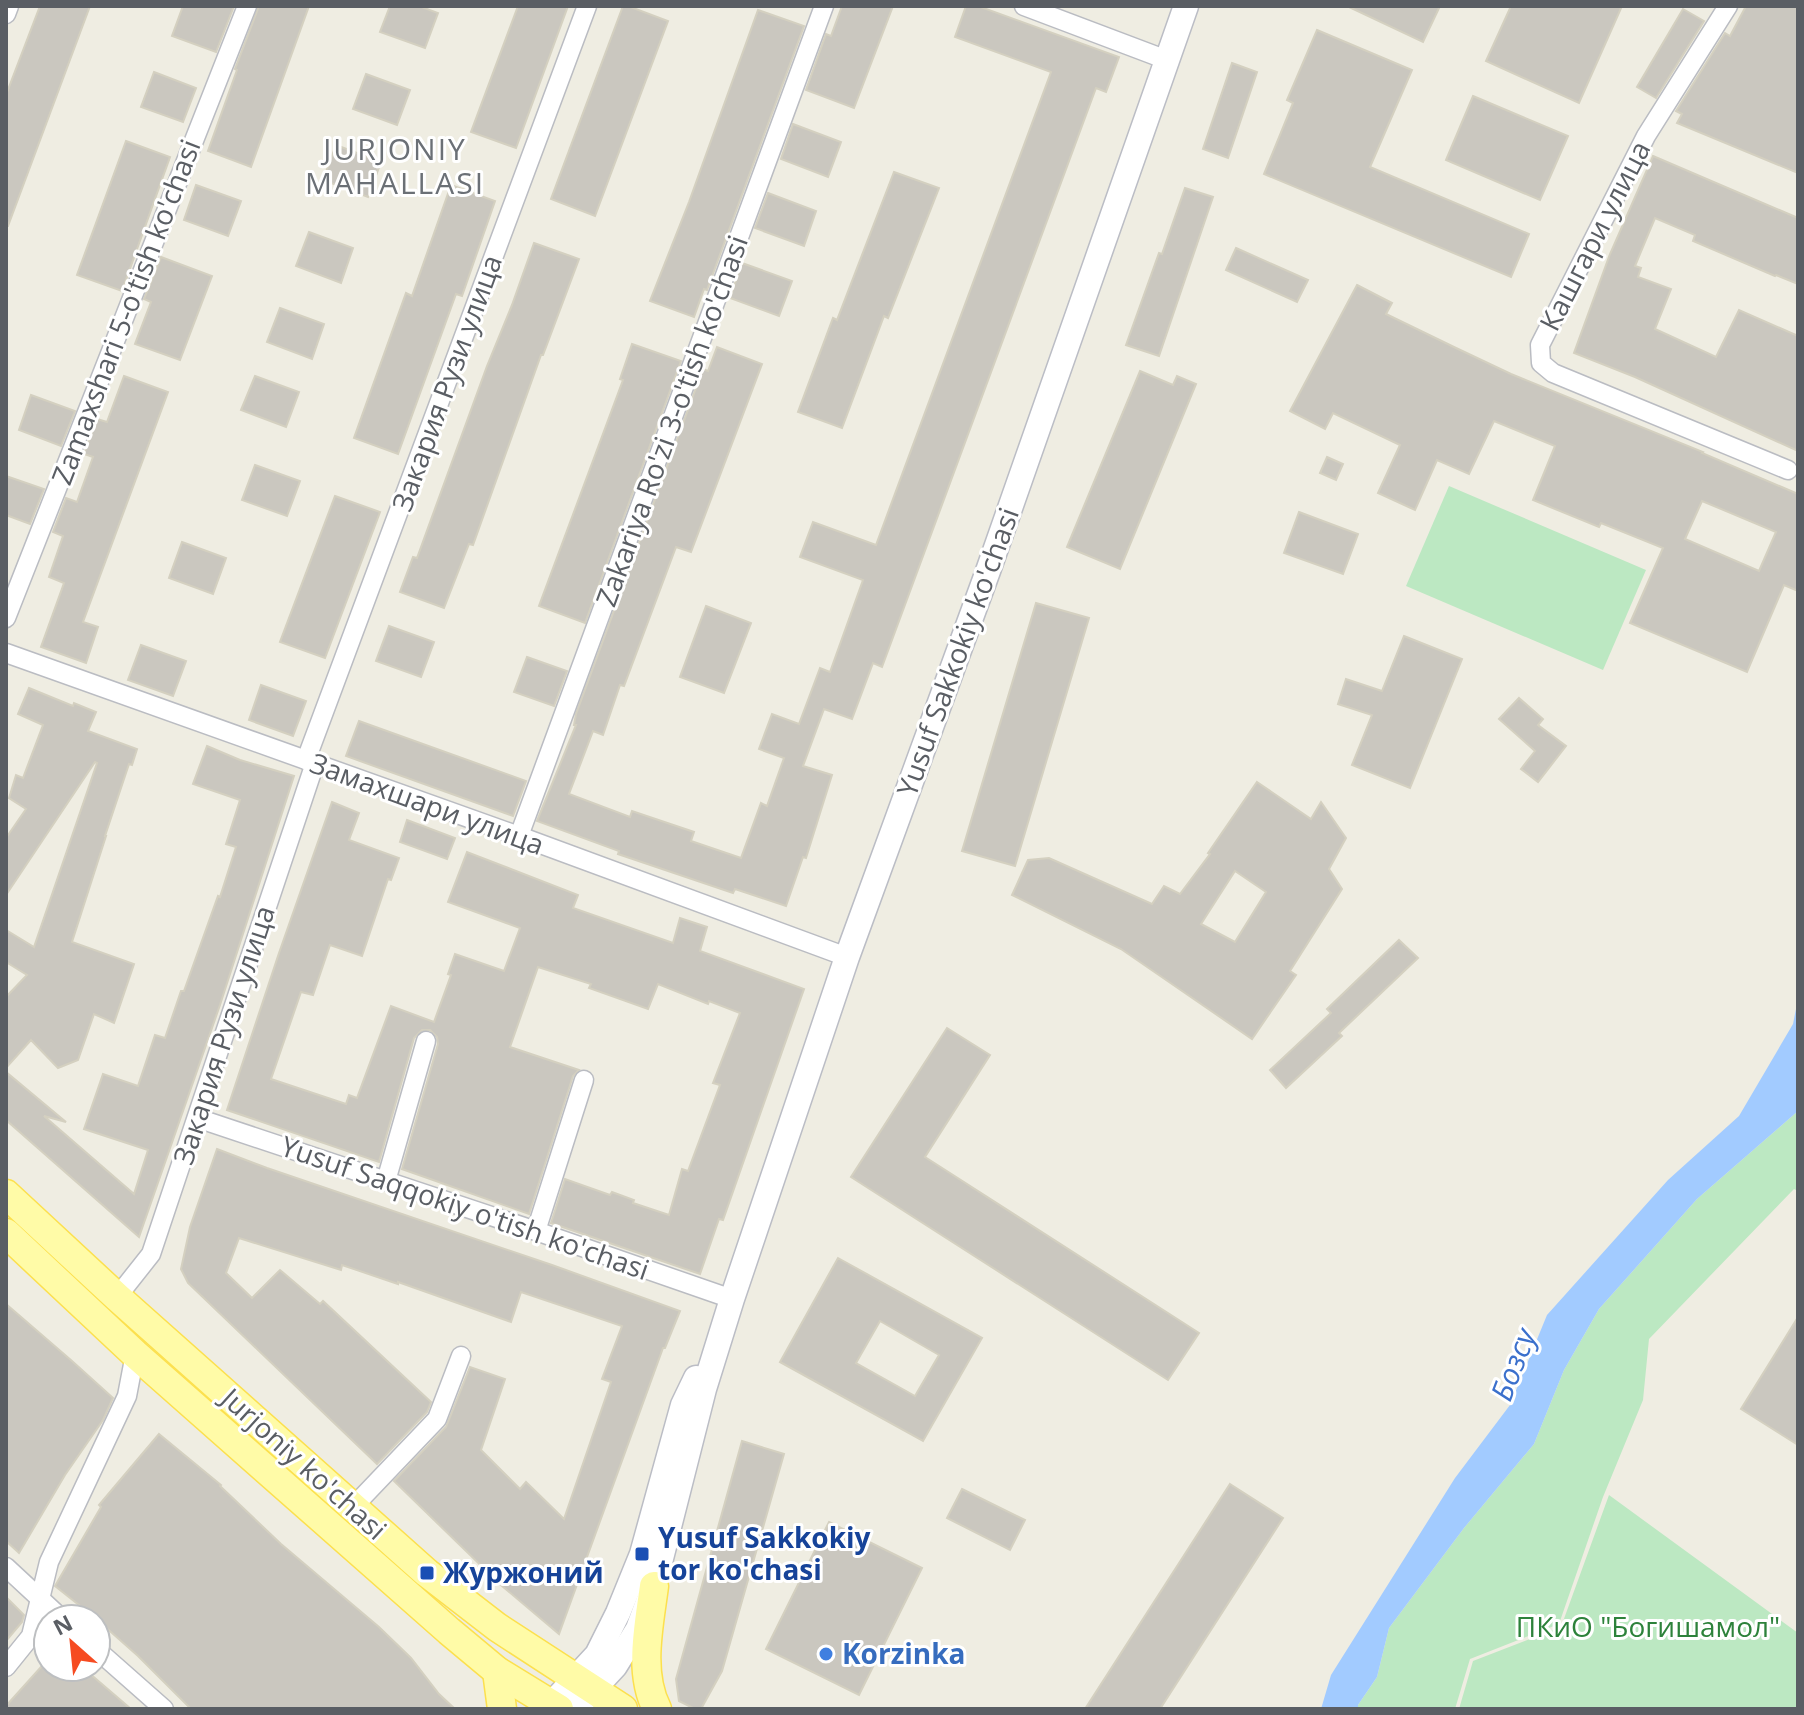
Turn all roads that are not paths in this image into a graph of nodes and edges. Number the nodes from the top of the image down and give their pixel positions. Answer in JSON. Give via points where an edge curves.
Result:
{"nodes":[{"id":1,"x":9,"y":6,"type":"edge"},
{"id":2,"x":247,"y":6,"type":"edge"},
{"id":3,"x":587,"y":6,"type":"edge"},
{"id":4,"x":824,"y":6,"type":"edge"},
{"id":5,"x":1024,"y":6,"type":"edge"},
{"id":6,"x":1186,"y":6,"type":"edge"},
{"id":7,"x":1728,"y":6,"type":"edge"},
{"id":8,"x":6,"y":14,"type":"edge"},
{"id":9,"x":1167,"y":60,"type":"junction"},
{"id":10,"x":1788,"y":470,"type":"dead end"},
{"id":11,"x":6,"y":618,"type":"edge"},
{"id":12,"x":6,"y":653,"type":"edge"},
{"id":13,"x":310,"y":762,"type":"junction"},
{"id":14,"x":519,"y":836,"type":"junction"},
{"id":15,"x":847,"y":957,"type":"junction"},
{"id":16,"x":426,"y":1041,"type":"dead end"},
{"id":17,"x":584,"y":1080,"type":"dead end"},
{"id":18,"x":197,"y":1118,"type":"junction"},
{"id":19,"x":386,"y":1181,"type":"junction"},
{"id":20,"x":6,"y":1194,"type":"edge"},
{"id":21,"x":536,"y":1231,"type":"junction"},
{"id":22,"x":6,"y":1233,"type":"edge"},
{"id":23,"x":117,"y":1297,"type":"junction"},
{"id":24,"x":732,"y":1299,"type":"junction"},
{"id":25,"x":135,"y":1354,"type":"junction"},
{"id":26,"x":461,"y":1356,"type":"dead end"},
{"id":27,"x":353,"y":1507,"type":"junction"},
{"id":28,"x":6,"y":1567,"type":"edge"},
{"id":29,"x":654,"y":1586,"type":"junction"},
{"id":30,"x":40,"y":1599,"type":"junction"},
{"id":31,"x":44,"y":1603,"type":"edge"},
{"id":32,"x":112,"y":1663,"type":"edge"},
{"id":33,"x":6,"y":1667,"type":"edge"},
{"id":34,"x":497,"y":1671,"type":"junction"},
{"id":35,"x":567,"y":1700,"type":"edge"},
{"id":36,"x":164,"y":1709,"type":"edge"},
{"id":37,"x":502,"y":1709,"type":"edge"},
{"id":38,"x":623,"y":1709,"type":"edge"},
{"id":39,"x":657,"y":1709,"type":"edge"}],
"edges":[{"from":1,"to":8,"type":"street"},
{"from":2,"to":11,"type":"street","name":"Zamaxshari 5-o'tish ko'chasi"},
{"from":3,"to":13,"type":"street","name":"Закария Рузи улица"},
{"from":4,"to":14,"type":"street","name":"Zakariya Ro'zi 3-o'tish ko'chasi"},
{"from":5,"to":9,"type":"street"},
{"from":6,"to":9,"type":"main road","name":"Yusuf Sakkokiy ko'chasi"},
{"from":7,"to":10,"type":"street","name":"Кашгари улица","via":[[1646,136],[1540,345],[1541,363],[1553,373]]},
{"from":9,"to":15,"type":"main road","name":"Yusuf Sakkokiy ko'chasi"},
{"from":12,"to":13,"type":"street","name":"Замахшари улица"},
{"from":13,"to":14,"type":"street","name":"Замахшари улица"},
{"from":13,"to":18,"type":"street","name":"Закария Рузи улица"},
{"from":14,"to":15,"type":"street","name":"Замахшари улица"},
{"from":15,"to":24,"type":"main road","name":"Yusuf Sakkokiy ko'chasi"},
{"from":16,"to":19,"type":"street"},
{"from":17,"to":21,"type":"street"},
{"from":18,"to":19,"type":"street","name":"Yusuf Saqqokiy o'tish ko'chasi"},
{"from":18,"to":23,"type":"street","name":"Закария Рузи улица","via":[[151,1254]]},
{"from":19,"to":21,"type":"street","name":"Yusuf Saqqokiy o'tish ko'chasi"},
{"from":20,"to":23,"type":"main road","name":"Jurjoniy ko'chasi"},
{"from":21,"to":24,"type":"street","name":"Yusuf Saqqokiy o'tish ko'chasi"},
{"from":22,"to":25,"type":"main road","name":"Jurjoniy ko'chasi"},
{"from":23,"to":27,"type":"main road","name":"Jurjoniy ko'chasi"},
{"from":24,"to":29,"type":"main road","name":"Yusuf Sakkokiy ko'chasi"},
{"from":24,"to":35,"type":"main road","name":"Yusuf Sakkokiy ko'chasi","via":[[683,1405],[642,1554],[618,1613]]},
{"from":25,"to":30,"type":"street","via":[[127,1396],[49,1562]]},
{"from":25,"to":34,"type":"main road","name":"Jurjoniy ko'chasi"},
{"from":26,"to":27,"type":"street","via":[[437,1419]]},
{"from":27,"to":35,"type":"main road","name":"Jurjoniy ko'chasi","via":[[497,1627]]},
{"from":28,"to":30,"type":"street"},
{"from":29,"to":35,"type":"main road","name":"Yusuf Sakkokiy ko'chasi","via":[[638,1629],[615,1666]]},
{"from":29,"to":39,"type":"main road","via":[[647,1678]]},
{"from":30,"to":31,"type":"street"},
{"from":30,"to":33,"type":"street","via":[[31,1636]]},
{"from":32,"to":36,"type":"street"},
{"from":34,"to":35,"type":"main road","name":"Jurjoniy ko'chasi"},
{"from":34,"to":37,"type":"main road"},
{"from":35,"to":38,"type":"main road","name":"Jurjoniy ko'chasi"}]}
